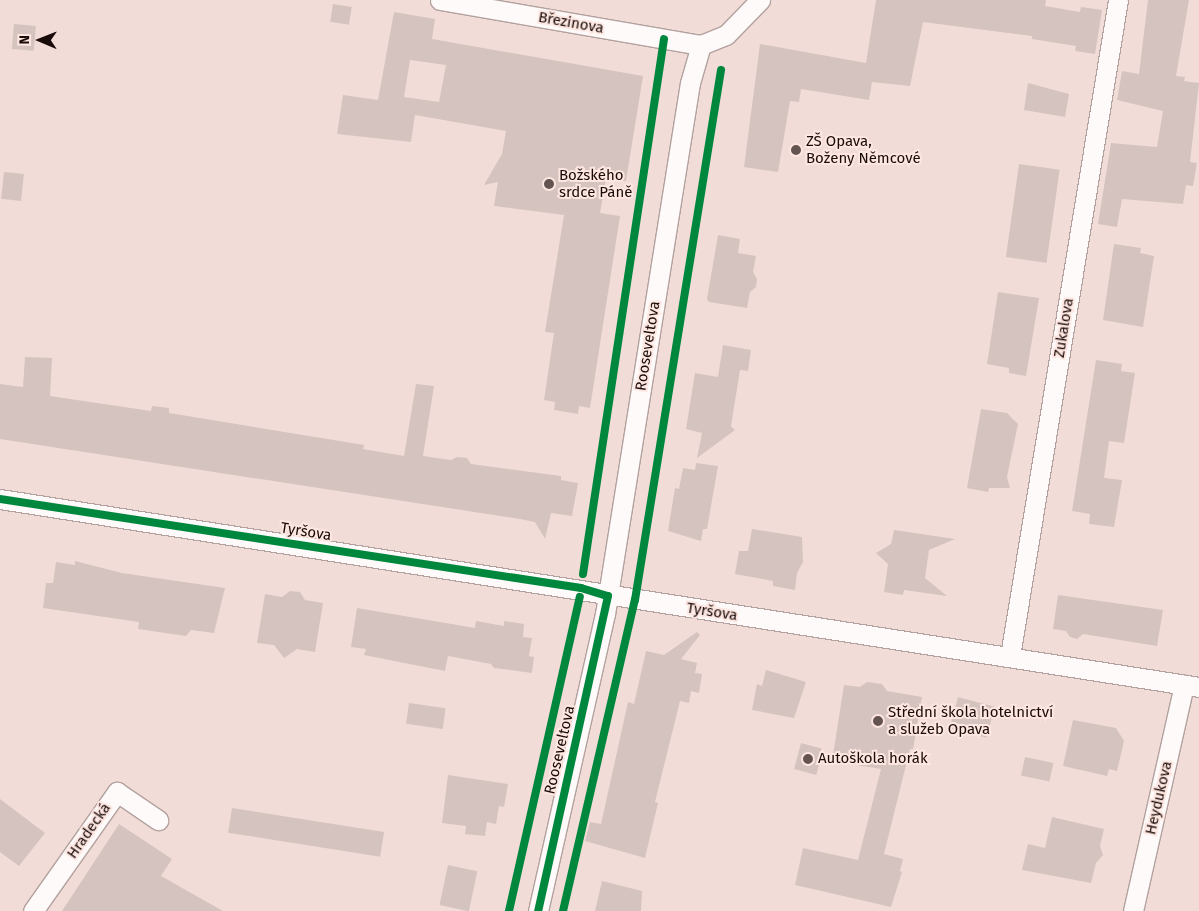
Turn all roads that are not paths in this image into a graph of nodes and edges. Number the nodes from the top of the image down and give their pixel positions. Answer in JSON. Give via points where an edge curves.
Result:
{"nodes":[{"id":1,"x":440,"y":0,"type":"edge"},
{"id":2,"x":760,"y":0,"type":"edge"},
{"id":3,"x":1118,"y":0,"type":"edge"},
{"id":4,"x":701,"y":45,"type":"junction"},
{"id":5,"x":0,"y":499,"type":"edge"},
{"id":6,"x":608,"y":596,"type":"junction"},
{"id":7,"x":1010,"y":656,"type":"junction"},
{"id":8,"x":1192,"y":686,"type":"edge"},
{"id":9,"x":158,"y":820,"type":"dead end"},
{"id":10,"x":33,"y":911,"type":"edge"},
{"id":11,"x":538,"y":911,"type":"edge"},
{"id":12,"x":1133,"y":911,"type":"edge"}],
"edges":[{"from":1,"to":4,"type":"street","name":"Březinova"},
{"from":2,"to":4,"type":"street","via":[[726,35]]},
{"from":3,"to":7,"type":"street","name":"Zukalova"},
{"from":4,"to":6,"type":"street","name":"Rooseveltova","via":[[690,83]]},
{"from":5,"to":6,"type":"street","name":"Tyršova","via":[[581,588]]},
{"from":6,"to":7,"type":"street","name":"Tyršova"},
{"from":6,"to":11,"type":"street","name":"Rooseveltova"},
{"from":7,"to":8,"type":"street","name":"Tyršova"},
{"from":8,"to":12,"type":"street","name":"Heydukova"},
{"from":9,"to":10,"type":"street","name":"Hradecká","via":[[117,792]]}]}
